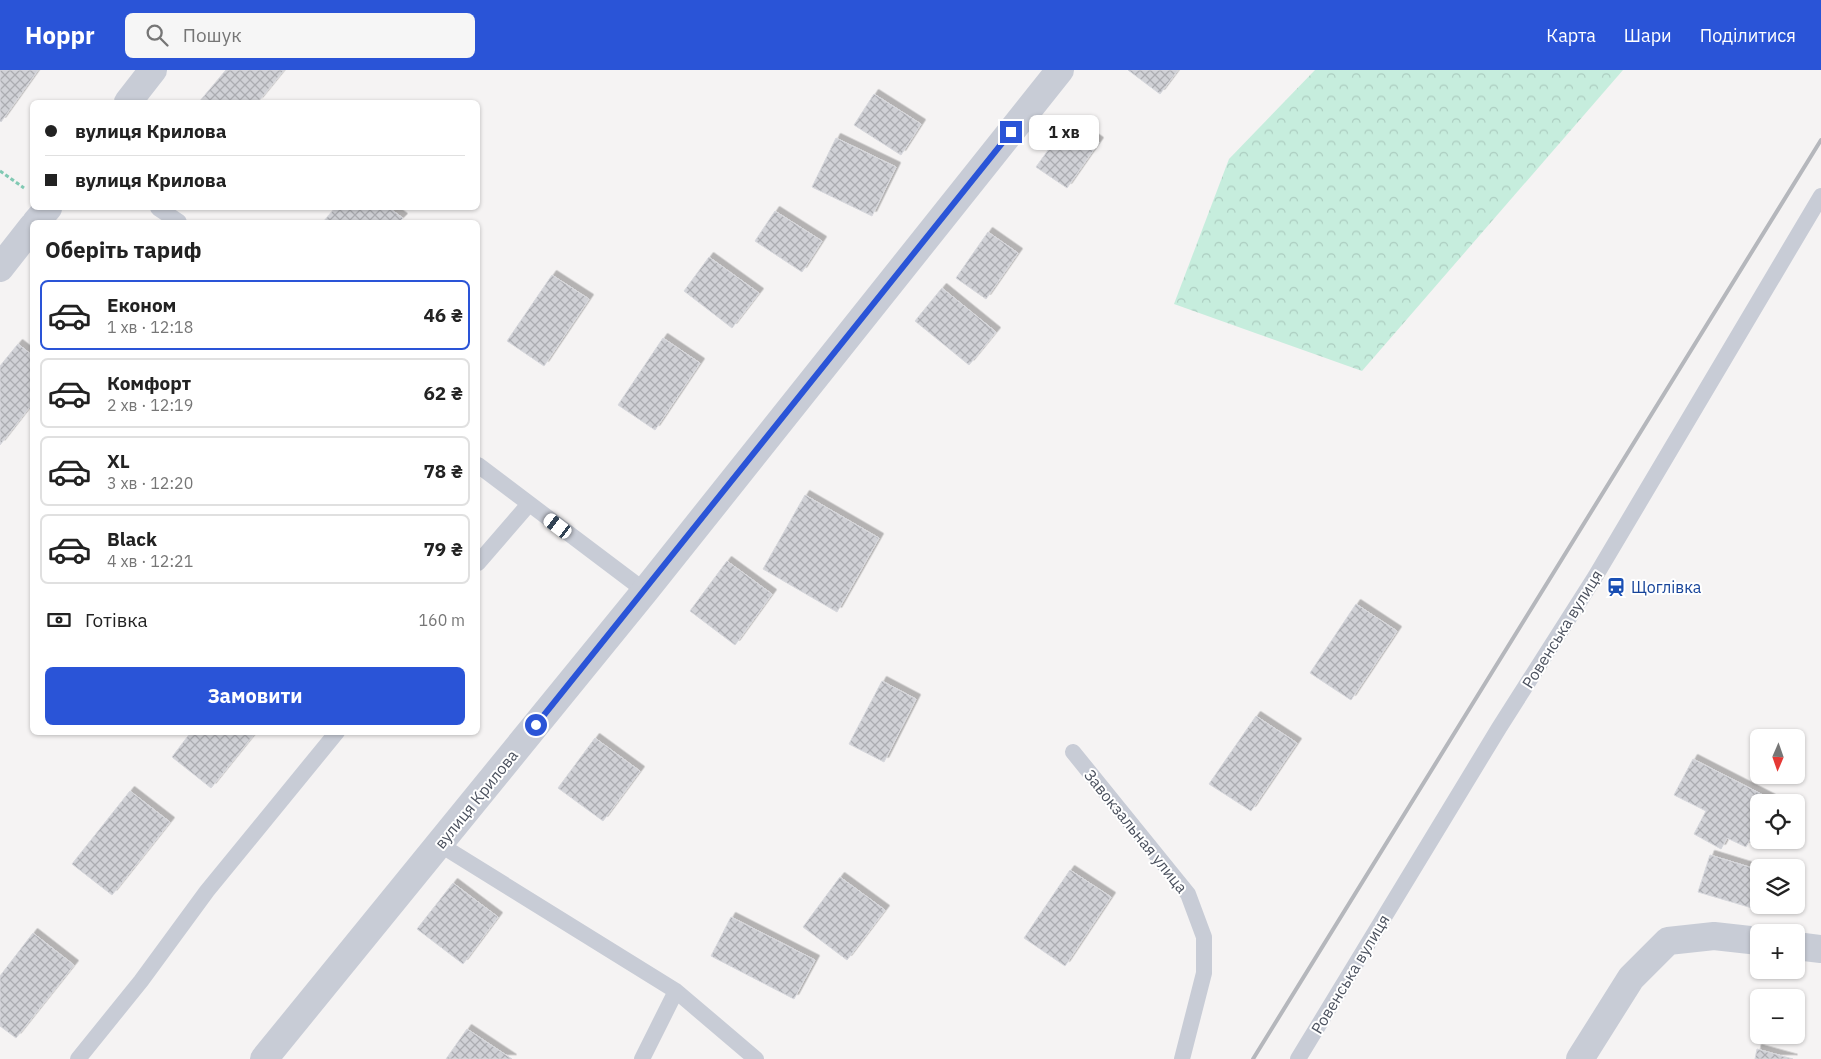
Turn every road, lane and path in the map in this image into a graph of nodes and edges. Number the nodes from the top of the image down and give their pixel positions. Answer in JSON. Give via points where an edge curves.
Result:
{"nodes":[{"id":1,"x":153,"y":70,"type":"edge"},
{"id":2,"x":1060,"y":70,"type":"edge"},
{"id":3,"x":130,"y":100,"type":"edge"},
{"id":4,"x":0,"y":171,"type":"edge"},
{"id":5,"x":26,"y":189,"type":"dead end"},
{"id":6,"x":1821,"y":196,"type":"edge"},
{"id":7,"x":46,"y":210,"type":"edge"},
{"id":8,"x":161,"y":210,"type":"edge"},
{"id":9,"x":38,"y":220,"type":"edge"},
{"id":10,"x":176,"y":220,"type":"edge"},
{"id":11,"x":30,"y":230,"type":"edge"},
{"id":12,"x":0,"y":268,"type":"edge"},
{"id":13,"x":480,"y":467,"type":"edge"},
{"id":14,"x":529,"y":504,"type":"junction"},
{"id":15,"x":480,"y":561,"type":"edge"},
{"id":16,"x":645,"y":591,"type":"junction"},
{"id":17,"x":335,"y":735,"type":"edge"},
{"id":18,"x":1072,"y":752,"type":"dead end"},
{"id":19,"x":440,"y":844,"type":"junction"},
{"id":20,"x":1750,"y":940,"type":"edge"},
{"id":21,"x":1805,"y":947,"type":"edge"},
{"id":22,"x":1821,"y":948,"type":"edge"},
{"id":23,"x":676,"y":991,"type":"junction"},
{"id":24,"x":78,"y":1059,"type":"edge"},
{"id":25,"x":264,"y":1059,"type":"edge"},
{"id":26,"x":642,"y":1059,"type":"edge"},
{"id":27,"x":756,"y":1059,"type":"edge"},
{"id":28,"x":1182,"y":1059,"type":"edge"},
{"id":29,"x":1298,"y":1059,"type":"edge"},
{"id":30,"x":1580,"y":1059,"type":"edge"}],
"edges":[{"from":1,"to":3,"type":"street"},
{"from":2,"to":16,"type":"street","name":"вулиця Крилова"},
{"from":4,"to":5,"type":"path"},
{"from":6,"to":29,"type":"lane","name":"Ровенська вулиця","via":[[1595,577],[1499,728]]},
{"from":7,"to":9,"type":"street"},
{"from":8,"to":10,"type":"lane"},
{"from":11,"to":12,"type":"street"},
{"from":13,"to":14,"type":"lane"},
{"from":14,"to":15,"type":"lane"},
{"from":14,"to":16,"type":"lane"},
{"from":16,"to":19,"type":"street","name":"вулиця Крилова"},
{"from":17,"to":24,"type":"lane","via":[[207,891]]},
{"from":18,"to":28,"type":"lane","name":"Завокзальная улица","via":[[1188,894],[1204,937],[1204,973]]},
{"from":19,"to":23,"type":"lane"},
{"from":19,"to":25,"type":"street","name":"вулиця Крилова"},
{"from":20,"to":30,"type":"street","via":[[1714,936],[1668,941],[1631,978]]},
{"from":21,"to":22,"type":"street"},
{"from":23,"to":26,"type":"lane"},
{"from":23,"to":27,"type":"lane"}]}
